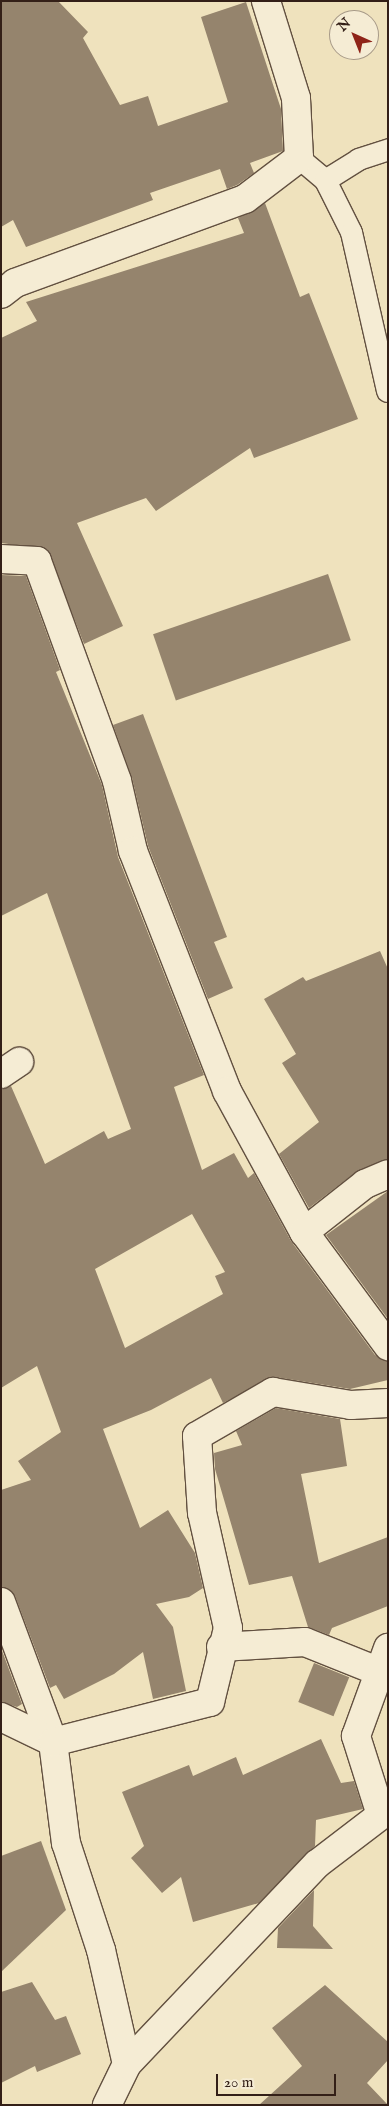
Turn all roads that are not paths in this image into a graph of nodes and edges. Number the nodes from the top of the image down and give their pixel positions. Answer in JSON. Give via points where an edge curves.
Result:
{"nodes":[{"id":1,"x":266,"y":1,"type":"edge"},
{"id":2,"x":388,"y":149,"type":"edge"},
{"id":3,"x":299,"y":158,"type":"junction"},
{"id":4,"x":325,"y":180,"type":"junction"},
{"id":5,"x":1,"y":294,"type":"edge"},
{"id":6,"x":386,"y":391,"type":"dead end"},
{"id":7,"x":1,"y":559,"type":"edge"},
{"id":8,"x":388,"y":1174,"type":"edge"},
{"id":9,"x":304,"y":1232,"type":"junction"},
{"id":10,"x":388,"y":1346,"type":"edge"},
{"id":11,"x":388,"y":1403,"type":"edge"},
{"id":12,"x":1,"y":1602,"type":"edge"},
{"id":13,"x":221,"y":1647,"type":"junction"},
{"id":14,"x":383,"y":1660,"type":"edge"},
{"id":15,"x":1,"y":1717,"type":"edge"},
{"id":16,"x":54,"y":1742,"type":"junction"},
{"id":17,"x":385,"y":1818,"type":"edge"},
{"id":18,"x":127,"y":2064,"type":"junction"},
{"id":19,"x":107,"y":2105,"type":"edge"}],
"edges":[{"from":1,"to":3,"type":"street","via":[[296,98]]},
{"from":2,"to":4,"type":"lane","via":[[358,159]]},
{"from":3,"to":4,"type":"lane"},
{"from":3,"to":5,"type":"street","via":[[245,199],[16,283]]},
{"from":4,"to":6,"type":"lane","via":[[351,232]]},
{"from":7,"to":9,"type":"street","via":[[37,561],[116,782],[133,851],[227,1091]]},
{"from":8,"to":9,"type":"street","via":[[365,1184]]},
{"from":9,"to":10,"type":"street"},
{"from":11,"to":13,"type":"street","via":[[351,1406],[273,1392],[197,1436],[202,1512],[228,1628]]},
{"from":12,"to":16,"type":"street"},
{"from":13,"to":14,"type":"street","via":[[305,1642]]},
{"from":13,"to":16,"type":"street","via":[[210,1702]]},
{"from":14,"to":17,"type":"street","via":[[356,1736]]},
{"from":15,"to":16,"type":"street"},
{"from":16,"to":18,"type":"street","via":[[66,1843],[101,1950]]},
{"from":17,"to":18,"type":"street","via":[[318,1864]]},
{"from":18,"to":19,"type":"street"}]}
